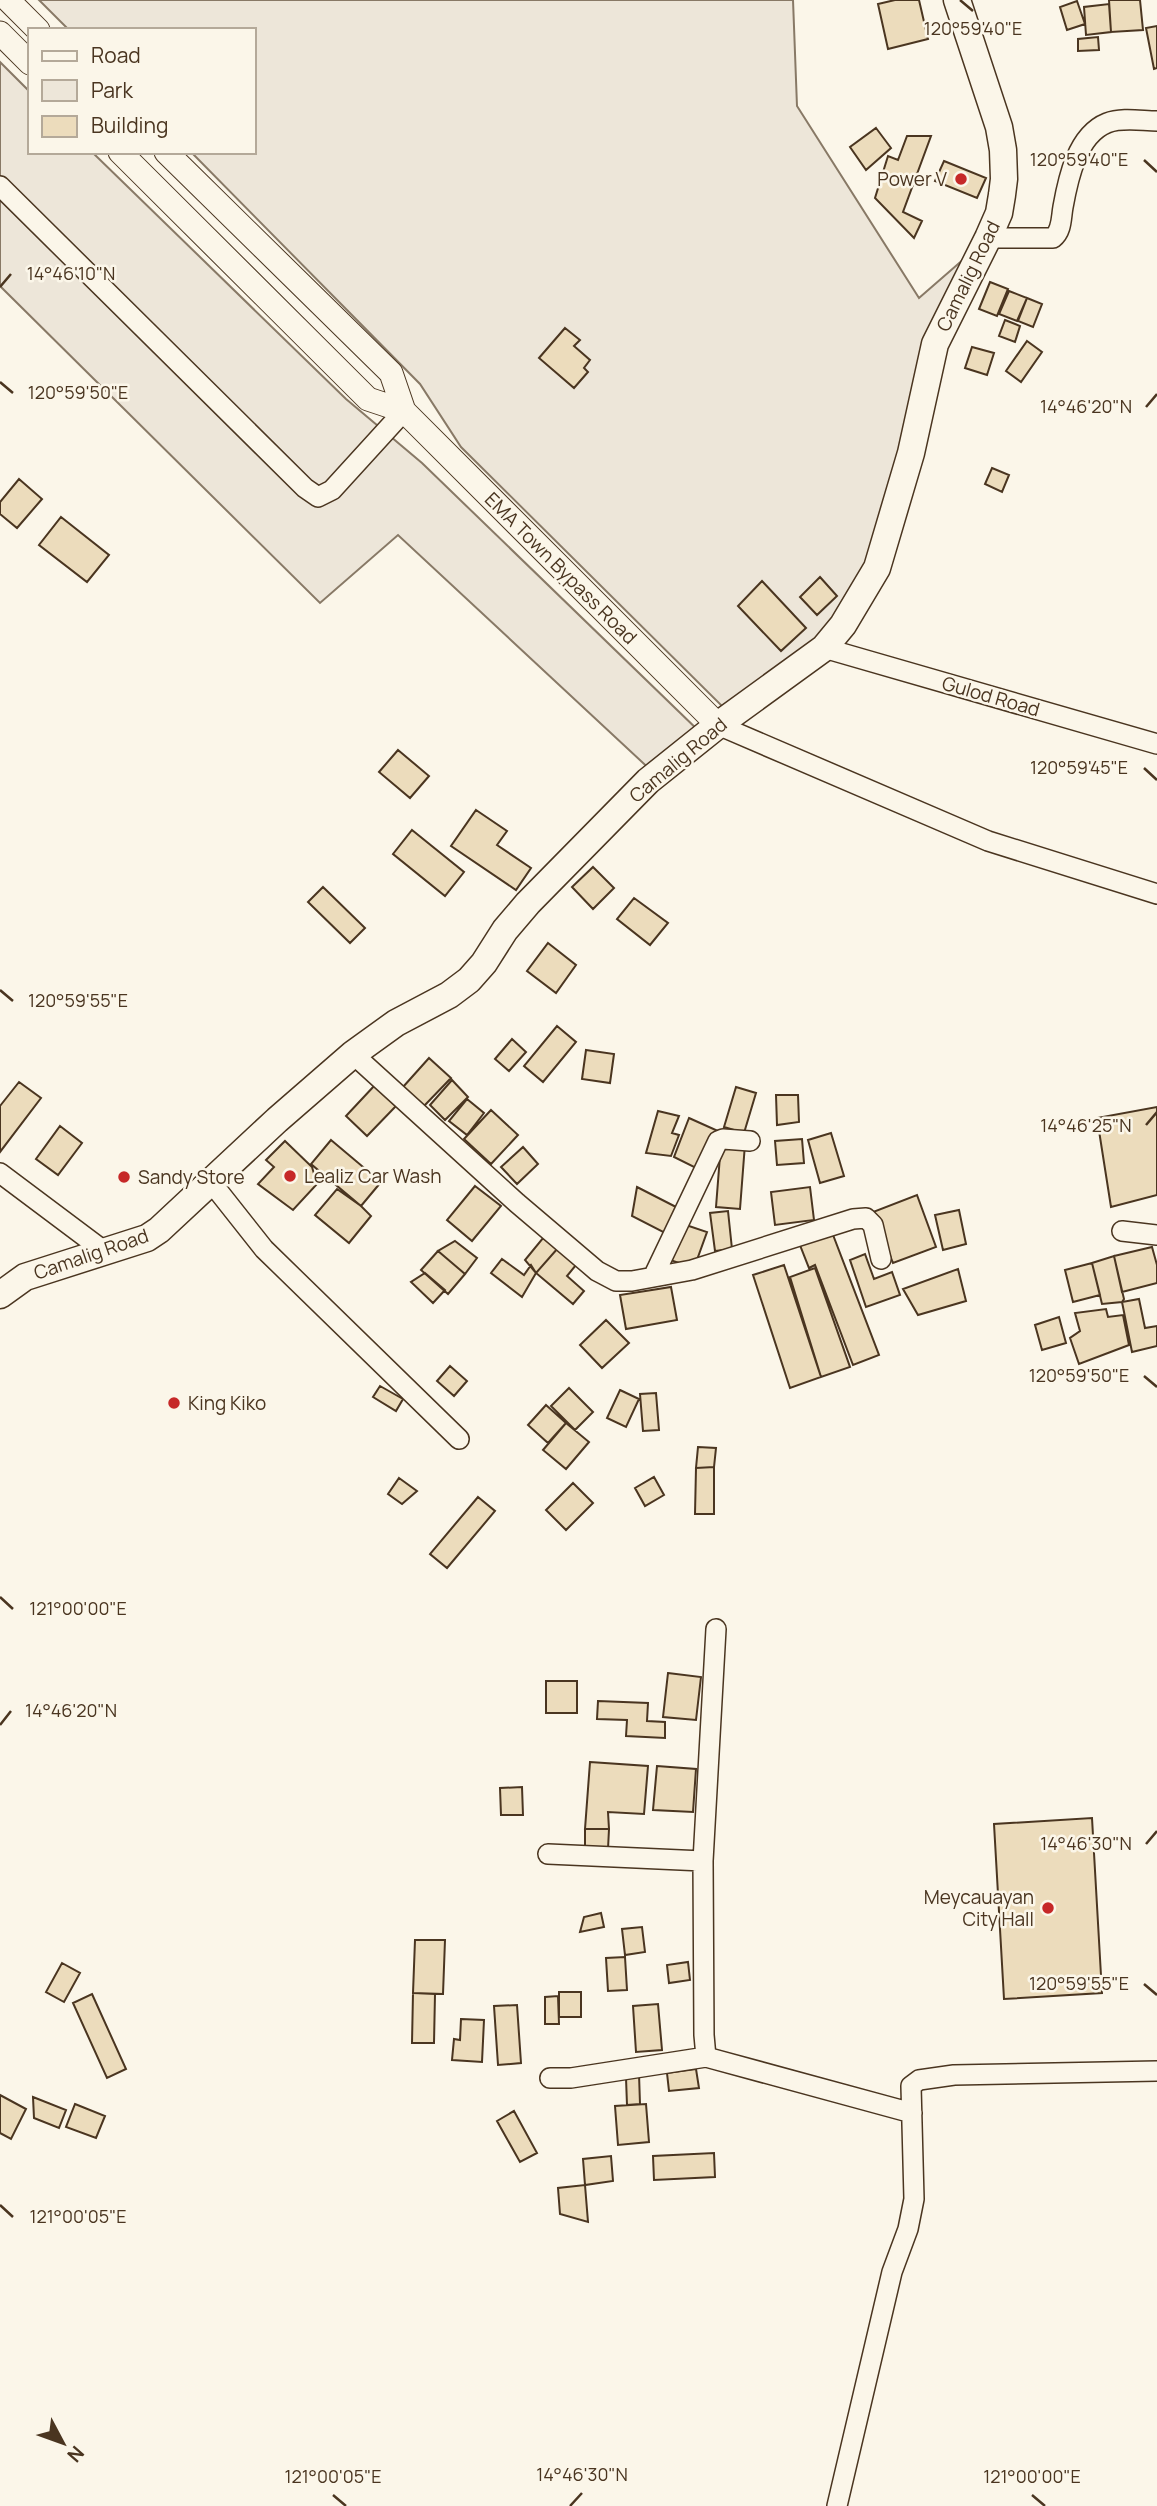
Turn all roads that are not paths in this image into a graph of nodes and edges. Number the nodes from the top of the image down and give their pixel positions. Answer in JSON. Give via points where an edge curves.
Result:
{"nodes":[{"id":1,"x":8,"y":0,"type":"edge"},
{"id":2,"x":957,"y":0,"type":"edge"},
{"id":3,"x":36,"y":28,"type":"edge"},
{"id":4,"x":0,"y":33,"type":"edge"},
{"id":5,"x":28,"y":60,"type":"edge"},
{"id":6,"x":1157,"y":121,"type":"edge"},
{"id":7,"x":122,"y":154,"type":"edge"},
{"id":8,"x":168,"y":154,"type":"edge"},
{"id":9,"x":0,"y":186,"type":"edge"},
{"id":10,"x":988,"y":238,"type":"junction"},
{"id":11,"x":404,"y":411,"type":"junction"},
{"id":12,"x":824,"y":648,"type":"junction"},
{"id":13,"x":718,"y":725,"type":"junction"},
{"id":14,"x":1157,"y":744,"type":"edge"},
{"id":15,"x":1157,"y":894,"type":"edge"},
{"id":16,"x":353,"y":1054,"type":"junction"},
{"id":17,"x":750,"y":1141,"type":"dead end"},
{"id":18,"x":0,"y":1173,"type":"edge"},
{"id":19,"x":211,"y":1182,"type":"junction"},
{"id":20,"x":1122,"y":1231,"type":"dead end"},
{"id":21,"x":1157,"y":1235,"type":"edge"},
{"id":22,"x":104,"y":1251,"type":"junction"},
{"id":23,"x":881,"y":1259,"type":"dead end"},
{"id":24,"x":654,"y":1275,"type":"junction"},
{"id":25,"x":0,"y":1295,"type":"edge"},
{"id":26,"x":459,"y":1439,"type":"dead end"},
{"id":27,"x":716,"y":1629,"type":"dead end"},
{"id":28,"x":548,"y":1854,"type":"dead end"},
{"id":29,"x":703,"y":1861,"type":"junction"},
{"id":30,"x":706,"y":2057,"type":"junction"},
{"id":31,"x":1157,"y":2071,"type":"edge"},
{"id":32,"x":550,"y":2078,"type":"dead end"},
{"id":33,"x":912,"y":2113,"type":"junction"},
{"id":34,"x":837,"y":2506,"type":"edge"}],
"edges":[{"from":1,"to":3,"type":"street"},
{"from":2,"to":10,"type":"main road","name":"Camalig Road","via":[[1003,149],[999,213]]},
{"from":4,"to":5,"type":"street"},
{"from":6,"to":10,"type":"street","via":[[1107,122],[1090,137],[1068,178],[1054,238]]},
{"from":7,"to":11,"type":"street","name":"EMA Town Bypass Road","via":[[369,399]]},
{"from":8,"to":11,"type":"street","name":"EMA Town Bypass Road","via":[[391,373]]},
{"from":9,"to":11,"type":"street","via":[[318,498],[332,490]]},
{"from":10,"to":12,"type":"main road","name":"Camalig Road","via":[[935,344],[911,453],[877,568]]},
{"from":11,"to":13,"type":"street","name":"EMA Town Bypass Road"},
{"from":12,"to":13,"type":"main road","name":"Camalig Road"},
{"from":12,"to":14,"type":"street","name":"Gulod Road"},
{"from":13,"to":15,"type":"street","via":[[988,841]]},
{"from":13,"to":16,"type":"main road","name":"Camalig Road","via":[[648,781],[565,863],[505,930],[469,980]]},
{"from":16,"to":19,"type":"main road","name":"Camalig Road"},
{"from":16,"to":24,"type":"street","via":[[597,1271],[616,1281]]},
{"from":17,"to":24,"type":"street","via":[[718,1141]]},
{"from":18,"to":22,"type":"street"},
{"from":19,"to":22,"type":"main road","name":"Camalig Road","via":[[147,1238]]},
{"from":19,"to":26,"type":"street","via":[[264,1249]]},
{"from":20,"to":21,"type":"street"},
{"from":22,"to":25,"type":"main road","name":"Camalig Road","via":[[25,1276]]},
{"from":23,"to":24,"type":"street","via":[[873,1225],[866,1218],[692,1270]]},
{"from":27,"to":29,"type":"street"},
{"from":28,"to":29,"type":"street"},
{"from":29,"to":30,"type":"street"},
{"from":30,"to":32,"type":"street"},
{"from":30,"to":33,"type":"street"},
{"from":31,"to":33,"type":"street","via":[[954,2075],[919,2080],[911,2086]]},
{"from":33,"to":34,"type":"street","via":[[914,2199],[892,2272]]}]}
